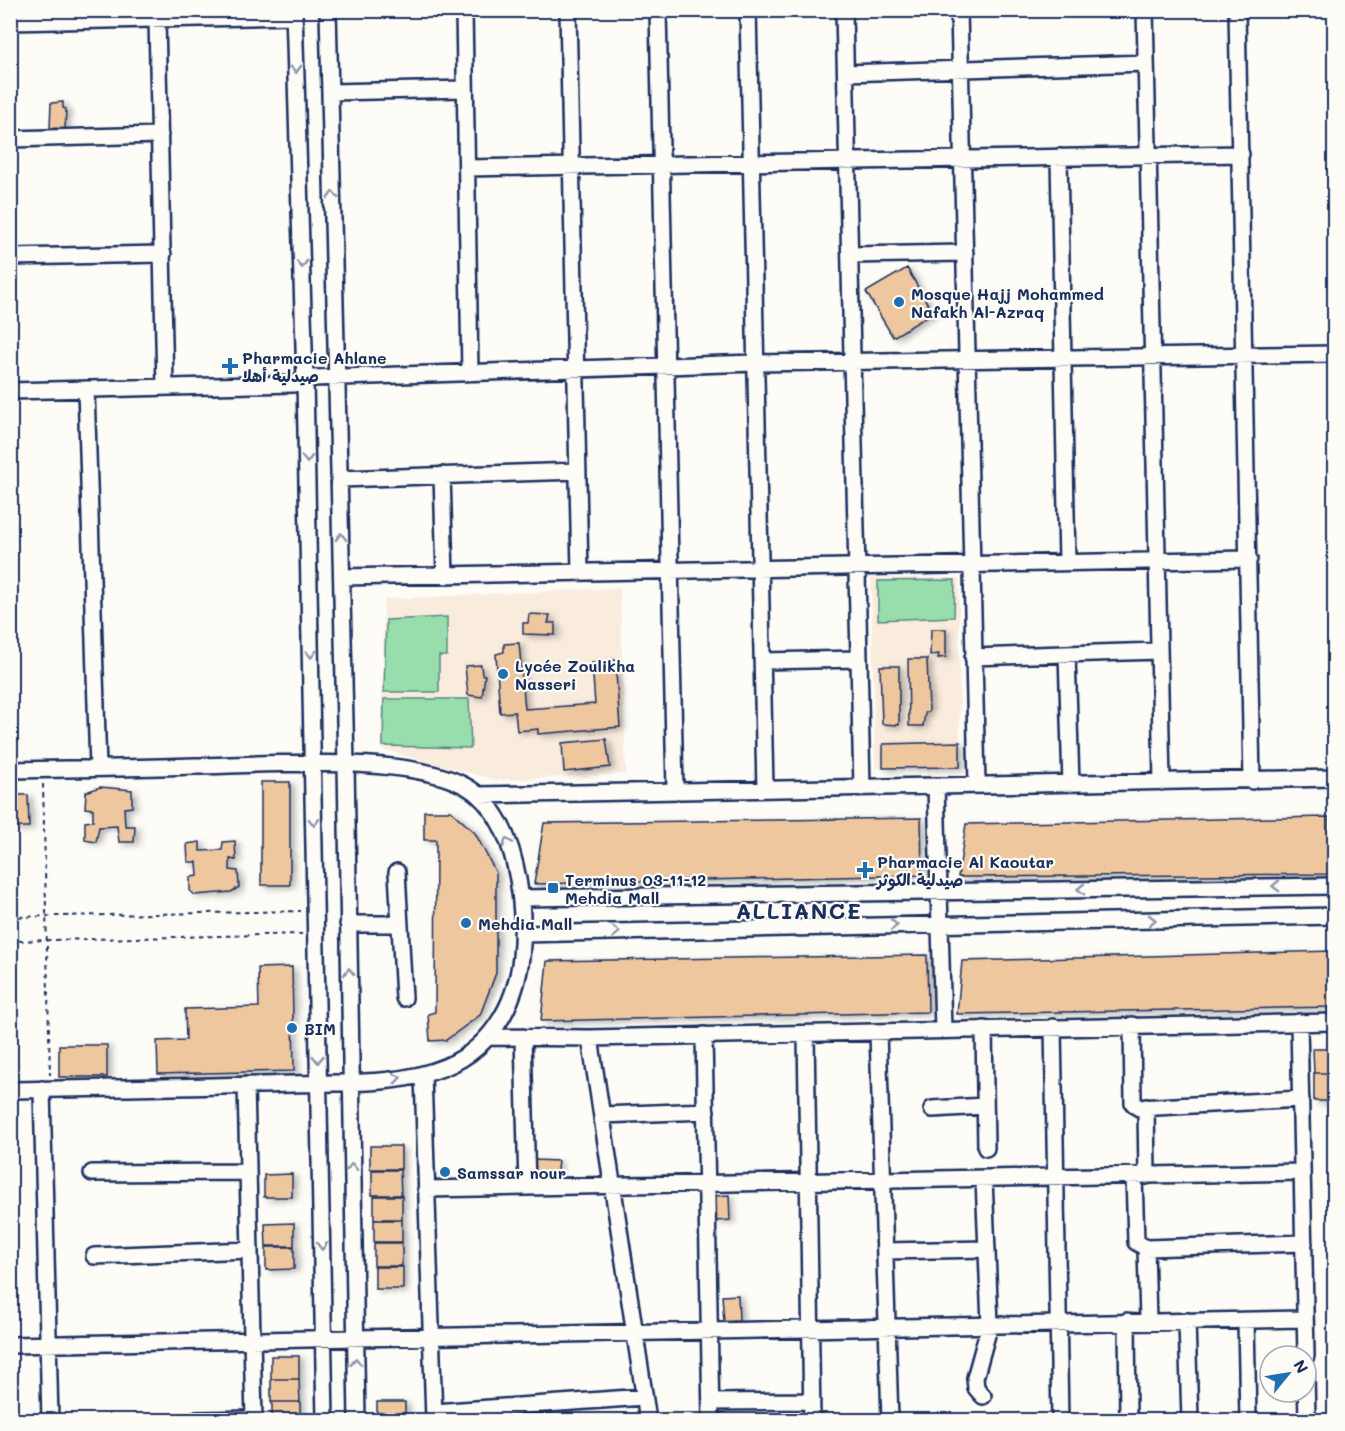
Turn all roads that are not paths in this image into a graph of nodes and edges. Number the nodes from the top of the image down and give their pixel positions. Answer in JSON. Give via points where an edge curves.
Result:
{"nodes":[{"id":1,"x":328,"y":10,"type":"edge"},
{"id":2,"x":464,"y":10,"type":"edge"},
{"id":3,"x":568,"y":10,"type":"edge"},
{"id":4,"x":658,"y":10,"type":"edge"},
{"id":5,"x":748,"y":10,"type":"edge"},
{"id":6,"x":844,"y":10,"type":"edge"},
{"id":7,"x":959,"y":10,"type":"edge"},
{"id":8,"x":1145,"y":10,"type":"edge"},
{"id":9,"x":1238,"y":10,"type":"edge"},
{"id":10,"x":294,"y":13,"type":"edge"},
{"id":11,"x":157,"y":19,"type":"junction"},
{"id":12,"x":10,"y":22,"type":"edge"},
{"id":13,"x":1146,"y":63,"type":"junction"},
{"id":14,"x":960,"y":69,"type":"junction"},
{"id":15,"x":846,"y":73,"type":"junction"},
{"id":16,"x":465,"y":89,"type":"junction"},
{"id":17,"x":331,"y":93,"type":"junction"},
{"id":18,"x":160,"y":135,"type":"junction"},
{"id":19,"x":10,"y":139,"type":"edge"},
{"id":20,"x":1241,"y":154,"type":"junction"},
{"id":21,"x":1149,"y":155,"type":"junction"},
{"id":22,"x":1059,"y":157,"type":"junction"},
{"id":23,"x":963,"y":158,"type":"junction"},
{"id":24,"x":848,"y":161,"type":"junction"},
{"id":25,"x":752,"y":162,"type":"junction"},
{"id":26,"x":661,"y":165,"type":"junction"},
{"id":27,"x":572,"y":167,"type":"junction"},
{"id":28,"x":467,"y":168,"type":"junction"},
{"id":29,"x":965,"y":253,"type":"junction"},
{"id":30,"x":163,"y":254,"type":"junction"},
{"id":31,"x":850,"y":255,"type":"junction"},
{"id":32,"x":10,"y":257,"type":"edge"},
{"id":33,"x":1335,"y":354,"type":"edge"},
{"id":34,"x":1245,"y":356,"type":"junction"},
{"id":35,"x":1154,"y":358,"type":"junction"},
{"id":36,"x":1063,"y":359,"type":"junction"},
{"id":37,"x":968,"y":361,"type":"junction"},
{"id":38,"x":755,"y":363,"type":"junction"},
{"id":39,"x":853,"y":363,"type":"junction"},
{"id":40,"x":665,"y":366,"type":"junction"},
{"id":41,"x":575,"y":368,"type":"junction"},
{"id":42,"x":470,"y":373,"type":"junction"},
{"id":43,"x":337,"y":378,"type":"junction"},
{"id":44,"x":305,"y":380,"type":"junction"},
{"id":45,"x":165,"y":387,"type":"junction"},
{"id":46,"x":86,"y":389,"type":"junction"},
{"id":47,"x":10,"y":391,"type":"edge"},
{"id":48,"x":578,"y":471,"type":"junction"},
{"id":49,"x":442,"y":475,"type":"junction"},
{"id":50,"x":340,"y":478,"type":"junction"},
{"id":51,"x":1249,"y":559,"type":"junction"},
{"id":52,"x":1158,"y":562,"type":"junction"},
{"id":53,"x":1067,"y":563,"type":"junction"},
{"id":54,"x":970,"y":565,"type":"junction"},
{"id":55,"x":856,"y":568,"type":"junction"},
{"id":56,"x":760,"y":569,"type":"junction"},
{"id":57,"x":671,"y":571,"type":"junction"},
{"id":58,"x":580,"y":573,"type":"junction"},
{"id":59,"x":446,"y":576,"type":"junction"},
{"id":60,"x":342,"y":577,"type":"junction"},
{"id":61,"x":1158,"y":651,"type":"junction"},
{"id":62,"x":1067,"y":654,"type":"junction"},
{"id":63,"x":973,"y":657,"type":"junction"},
{"id":64,"x":859,"y":658,"type":"junction"},
{"id":65,"x":763,"y":661,"type":"junction"},
{"id":66,"x":314,"y":764,"type":"junction"},
{"id":67,"x":346,"y":764,"type":"junction"},
{"id":68,"x":98,"y":768,"type":"junction"},
{"id":69,"x":10,"y":770,"type":"edge"},
{"id":70,"x":1335,"y":778,"type":"edge"},
{"id":71,"x":1252,"y":781,"type":"junction"},
{"id":72,"x":1162,"y":782,"type":"junction"},
{"id":73,"x":1071,"y":784,"type":"junction"},
{"id":74,"x":978,"y":785,"type":"junction"},
{"id":75,"x":936,"y":786,"type":"junction"},
{"id":76,"x":862,"y":788,"type":"junction"},
{"id":77,"x":765,"y":789,"type":"junction"},
{"id":78,"x":675,"y":790,"type":"junction"},
{"id":79,"x":478,"y":795,"type":"junction"},
{"id":80,"x":397,"y":872,"type":"dead end"},
{"id":81,"x":1335,"y":885,"type":"edge"},
{"id":82,"x":939,"y":892,"type":"junction"},
{"id":83,"x":521,"y":898,"type":"junction"},
{"id":84,"x":1335,"y":916,"type":"edge"},
{"id":85,"x":348,"y":924,"type":"junction"},
{"id":86,"x":400,"y":924,"type":"junction"},
{"id":87,"x":940,"y":924,"type":"junction"},
{"id":88,"x":522,"y":934,"type":"junction"},
{"id":89,"x":404,"y":998,"type":"dead end"},
{"id":90,"x":1299,"y":1022,"type":"junction"},
{"id":91,"x":1335,"y":1022,"type":"edge"},
{"id":92,"x":1132,"y":1025,"type":"junction"},
{"id":93,"x":1053,"y":1027,"type":"junction"},
{"id":94,"x":984,"y":1029,"type":"junction"},
{"id":95,"x":943,"y":1030,"type":"junction"},
{"id":96,"x":878,"y":1032,"type":"junction"},
{"id":97,"x":806,"y":1034,"type":"junction"},
{"id":98,"x":704,"y":1035,"type":"junction"},
{"id":99,"x":489,"y":1037,"type":"junction"},
{"id":100,"x":523,"y":1037,"type":"junction"},
{"id":101,"x":590,"y":1038,"type":"junction"},
{"id":102,"x":423,"y":1074,"type":"junction"},
{"id":103,"x":351,"y":1082,"type":"junction"},
{"id":104,"x":318,"y":1083,"type":"junction"},
{"id":105,"x":246,"y":1085,"type":"junction"},
{"id":106,"x":46,"y":1089,"type":"junction"},
{"id":107,"x":10,"y":1090,"type":"edge"},
{"id":108,"x":1301,"y":1099,"type":"junction"},
{"id":109,"x":986,"y":1106,"type":"junction"},
{"id":110,"x":1146,"y":1107,"type":"junction"},
{"id":111,"x":932,"y":1109,"type":"dead end"},
{"id":112,"x":706,"y":1111,"type":"junction"},
{"id":113,"x":602,"y":1115,"type":"junction"},
{"id":114,"x":986,"y":1148,"type":"dead end"},
{"id":115,"x":248,"y":1172,"type":"junction"},
{"id":116,"x":1302,"y":1172,"type":"junction"},
{"id":117,"x":92,"y":1173,"type":"dead end"},
{"id":118,"x":1141,"y":1176,"type":"junction"},
{"id":119,"x":1056,"y":1178,"type":"junction"},
{"id":120,"x":984,"y":1179,"type":"junction"},
{"id":121,"x":881,"y":1180,"type":"junction"},
{"id":122,"x":808,"y":1181,"type":"junction"},
{"id":123,"x":708,"y":1184,"type":"junction"},
{"id":124,"x":610,"y":1185,"type":"junction"},
{"id":125,"x":527,"y":1187,"type":"junction"},
{"id":126,"x":426,"y":1189,"type":"junction"},
{"id":127,"x":1304,"y":1243,"type":"junction"},
{"id":128,"x":1146,"y":1248,"type":"junction"},
{"id":129,"x":987,"y":1249,"type":"junction"},
{"id":130,"x":250,"y":1250,"type":"junction"},
{"id":131,"x":885,"y":1251,"type":"junction"},
{"id":132,"x":94,"y":1256,"type":"dead end"},
{"id":133,"x":1305,"y":1319,"type":"junction"},
{"id":134,"x":1246,"y":1320,"type":"junction"},
{"id":135,"x":1127,"y":1321,"type":"junction"},
{"id":136,"x":1148,"y":1321,"type":"junction"},
{"id":137,"x":1187,"y":1321,"type":"junction"},
{"id":138,"x":1059,"y":1322,"type":"junction"},
{"id":139,"x":990,"y":1324,"type":"junction"},
{"id":140,"x":889,"y":1326,"type":"junction"},
{"id":141,"x":811,"y":1327,"type":"junction"},
{"id":142,"x":710,"y":1329,"type":"junction"},
{"id":143,"x":634,"y":1331,"type":"junction"},
{"id":144,"x":430,"y":1336,"type":"junction"},
{"id":145,"x":324,"y":1337,"type":"junction"},
{"id":146,"x":356,"y":1337,"type":"junction"},
{"id":147,"x":252,"y":1339,"type":"junction"},
{"id":148,"x":48,"y":1344,"type":"junction"},
{"id":149,"x":1306,"y":1344,"type":"edge"},
{"id":150,"x":10,"y":1345,"type":"edge"},
{"id":151,"x":983,"y":1396,"type":"dead end"},
{"id":152,"x":644,"y":1397,"type":"junction"},
{"id":153,"x":812,"y":1401,"type":"junction"},
{"id":154,"x":711,"y":1402,"type":"junction"},
{"id":155,"x":1307,"y":1404,"type":"edge"},
{"id":156,"x":434,"y":1416,"type":"edge"},
{"id":157,"x":50,"y":1420,"type":"edge"},
{"id":158,"x":196,"y":1420,"type":"edge"},
{"id":159,"x":254,"y":1420,"type":"edge"},
{"id":160,"x":325,"y":1420,"type":"edge"},
{"id":161,"x":357,"y":1420,"type":"edge"},
{"id":162,"x":648,"y":1420,"type":"edge"},
{"id":163,"x":711,"y":1420,"type":"edge"},
{"id":164,"x":812,"y":1420,"type":"edge"},
{"id":165,"x":890,"y":1420,"type":"edge"},
{"id":166,"x":1060,"y":1420,"type":"edge"},
{"id":167,"x":1128,"y":1420,"type":"edge"},
{"id":168,"x":1190,"y":1420,"type":"edge"},
{"id":169,"x":1248,"y":1420,"type":"edge"},
{"id":170,"x":1307,"y":1420,"type":"edge"}],
"edges":[{"from":1,"to":17,"type":"street"},
{"from":2,"to":16,"type":"street"},
{"from":3,"to":27,"type":"street"},
{"from":4,"to":26,"type":"street"},
{"from":5,"to":25,"type":"street"},
{"from":6,"to":15,"type":"street"},
{"from":7,"to":14,"type":"street"},
{"from":8,"to":13,"type":"street"},
{"from":9,"to":20,"type":"street"},
{"from":10,"to":11,"type":"street"},
{"from":10,"to":44,"type":"street","one_way":true},
{"from":11,"to":12,"type":"street"},
{"from":11,"to":18,"type":"street"},
{"from":13,"to":14,"type":"street"},
{"from":13,"to":21,"type":"street"},
{"from":14,"to":15,"type":"street"},
{"from":14,"to":23,"type":"street"},
{"from":15,"to":24,"type":"street"},
{"from":16,"to":17,"type":"street"},
{"from":16,"to":28,"type":"street"},
{"from":43,"to":17,"type":"street","one_way":true},
{"from":18,"to":19,"type":"street"},
{"from":18,"to":30,"type":"street"},
{"from":20,"to":21,"type":"street"},
{"from":20,"to":34,"type":"street"},
{"from":21,"to":22,"type":"street"},
{"from":21,"to":35,"type":"street"},
{"from":22,"to":23,"type":"street"},
{"from":22,"to":36,"type":"street"},
{"from":23,"to":24,"type":"street"},
{"from":23,"to":29,"type":"street"},
{"from":24,"to":25,"type":"street"},
{"from":24,"to":31,"type":"street"},
{"from":25,"to":26,"type":"street"},
{"from":25,"to":38,"type":"street"},
{"from":26,"to":27,"type":"street"},
{"from":26,"to":40,"type":"street"},
{"from":27,"to":28,"type":"street"},
{"from":27,"to":41,"type":"street"},
{"from":28,"to":42,"type":"street"},
{"from":29,"to":31,"type":"street"},
{"from":29,"to":37,"type":"street"},
{"from":30,"to":32,"type":"street"},
{"from":30,"to":45,"type":"street"},
{"from":31,"to":39,"type":"street"},
{"from":33,"to":34,"type":"street"},
{"from":34,"to":35,"type":"street"},
{"from":34,"to":51,"type":"street"},
{"from":35,"to":36,"type":"street"},
{"from":35,"to":52,"type":"street"},
{"from":36,"to":37,"type":"street"},
{"from":36,"to":53,"type":"street"},
{"from":37,"to":39,"type":"street"},
{"from":37,"to":54,"type":"street"},
{"from":38,"to":39,"type":"street"},
{"from":38,"to":40,"type":"street"},
{"from":38,"to":56,"type":"street"},
{"from":39,"to":55,"type":"street"},
{"from":40,"to":41,"type":"street"},
{"from":40,"to":57,"type":"street"},
{"from":41,"to":42,"type":"street"},
{"from":41,"to":48,"type":"street"},
{"from":42,"to":43,"type":"street"},
{"from":43,"to":44,"type":"street"},
{"from":43,"to":50,"type":"street"},
{"from":44,"to":45,"type":"street","via":[[293,384]]},
{"from":44,"to":66,"type":"street","one_way":true},
{"from":45,"to":46,"type":"street"},
{"from":46,"to":47,"type":"street"},
{"from":46,"to":68,"type":"street"},
{"from":48,"to":49,"type":"street"},
{"from":48,"to":58,"type":"street"},
{"from":49,"to":50,"type":"street"},
{"from":49,"to":59,"type":"street"},
{"from":60,"to":50,"type":"street","one_way":true},
{"from":51,"to":52,"type":"street"},
{"from":51,"to":71,"type":"street"},
{"from":52,"to":53,"type":"street"},
{"from":52,"to":61,"type":"street"},
{"from":53,"to":54,"type":"street"},
{"from":54,"to":55,"type":"street"},
{"from":54,"to":63,"type":"street"},
{"from":55,"to":56,"type":"street"},
{"from":55,"to":64,"type":"street"},
{"from":56,"to":57,"type":"street"},
{"from":56,"to":65,"type":"street"},
{"from":57,"to":58,"type":"street"},
{"from":57,"to":78,"type":"street"},
{"from":58,"to":59,"type":"street"},
{"from":59,"to":60,"type":"street"},
{"from":60,"to":67,"type":"street"},
{"from":61,"to":62,"type":"street"},
{"from":61,"to":72,"type":"street"},
{"from":62,"to":63,"type":"street"},
{"from":62,"to":73,"type":"street"},
{"from":63,"to":74,"type":"street"},
{"from":64,"to":65,"type":"street"},
{"from":64,"to":76,"type":"street"},
{"from":65,"to":77,"type":"street"},
{"from":66,"to":67,"type":"street"},
{"from":66,"to":68,"type":"street"},
{"from":66,"to":104,"type":"street","one_way":true},
{"from":67,"to":79,"type":"street","via":[[429,774]]},
{"from":67,"to":85,"type":"street"},
{"from":68,"to":69,"type":"street"},
{"from":70,"to":71,"type":"street"},
{"from":71,"to":72,"type":"street"},
{"from":72,"to":73,"type":"street"},
{"from":73,"to":74,"type":"street"},
{"from":74,"to":75,"type":"street"},
{"from":75,"to":76,"type":"street"},
{"from":75,"to":82,"type":"street"},
{"from":76,"to":77,"type":"street"},
{"from":77,"to":78,"type":"street"},
{"from":78,"to":79,"type":"street"},
{"from":83,"to":79,"type":"street","one_way":true,"via":[[508,843]]},
{"from":80,"to":86,"type":"street"},
{"from":81,"to":82,"type":"street","one_way":true},
{"from":82,"to":83,"type":"street"},
{"from":82,"to":87,"type":"street"},
{"from":83,"to":88,"type":"street"},
{"from":87,"to":84,"type":"street","one_way":true},
{"from":85,"to":86,"type":"street"},
{"from":103,"to":85,"type":"street","one_way":true},
{"from":86,"to":89,"type":"street"},
{"from":88,"to":87,"type":"street","one_way":true},
{"from":87,"to":95,"type":"street"},
{"from":88,"to":99,"type":"street","via":[[522,957],[510,1003]]},
{"from":90,"to":91,"type":"street"},
{"from":90,"to":92,"type":"street"},
{"from":90,"to":108,"type":"street"},
{"from":92,"to":93,"type":"street"},
{"from":92,"to":110,"type":"street","via":[[1133,1103],[1139,1108]]},
{"from":93,"to":94,"type":"street"},
{"from":93,"to":119,"type":"street"},
{"from":94,"to":95,"type":"street"},
{"from":94,"to":109,"type":"street"},
{"from":95,"to":96,"type":"street"},
{"from":96,"to":97,"type":"street"},
{"from":96,"to":121,"type":"street"},
{"from":97,"to":98,"type":"street"},
{"from":97,"to":122,"type":"street"},
{"from":98,"to":101,"type":"street"},
{"from":98,"to":112,"type":"street"},
{"from":99,"to":100,"type":"street"},
{"from":99,"to":102,"type":"street","via":[[448,1066]]},
{"from":100,"to":101,"type":"street"},
{"from":100,"to":125,"type":"street"},
{"from":101,"to":113,"type":"street"},
{"from":103,"to":102,"type":"street","one_way":true},
{"from":102,"to":126,"type":"street"},
{"from":103,"to":104,"type":"street"},
{"from":146,"to":103,"type":"street","one_way":true},
{"from":104,"to":105,"type":"street"},
{"from":104,"to":145,"type":"street","one_way":true},
{"from":105,"to":106,"type":"street"},
{"from":105,"to":115,"type":"street"},
{"from":106,"to":107,"type":"street"},
{"from":106,"to":148,"type":"street"},
{"from":108,"to":110,"type":"street"},
{"from":108,"to":116,"type":"street"},
{"from":109,"to":111,"type":"street"},
{"from":109,"to":114,"type":"street"},
{"from":110,"to":118,"type":"street"},
{"from":112,"to":113,"type":"street"},
{"from":112,"to":123,"type":"street"},
{"from":113,"to":124,"type":"street"},
{"from":115,"to":117,"type":"street"},
{"from":115,"to":130,"type":"street"},
{"from":116,"to":118,"type":"street"},
{"from":116,"to":127,"type":"street"},
{"from":118,"to":119,"type":"street"},
{"from":118,"to":128,"type":"street","via":[[1136,1242]]},
{"from":119,"to":120,"type":"street"},
{"from":119,"to":138,"type":"street"},
{"from":120,"to":121,"type":"street"},
{"from":120,"to":129,"type":"street"},
{"from":121,"to":122,"type":"street"},
{"from":121,"to":131,"type":"street"},
{"from":122,"to":123,"type":"street"},
{"from":122,"to":141,"type":"street"},
{"from":123,"to":124,"type":"street"},
{"from":123,"to":142,"type":"street"},
{"from":124,"to":125,"type":"street"},
{"from":124,"to":143,"type":"street"},
{"from":125,"to":126,"type":"street"},
{"from":126,"to":144,"type":"street"},
{"from":127,"to":128,"type":"street"},
{"from":127,"to":133,"type":"street"},
{"from":128,"to":136,"type":"street"},
{"from":129,"to":131,"type":"street"},
{"from":129,"to":139,"type":"street"},
{"from":130,"to":132,"type":"street"},
{"from":130,"to":147,"type":"street"},
{"from":131,"to":140,"type":"street"},
{"from":133,"to":134,"type":"street"},
{"from":133,"to":149,"type":"street"},
{"from":134,"to":137,"type":"street"},
{"from":134,"to":169,"type":"street"},
{"from":135,"to":136,"type":"street"},
{"from":135,"to":138,"type":"street"},
{"from":135,"to":167,"type":"street"},
{"from":136,"to":137,"type":"street"},
{"from":137,"to":168,"type":"street"},
{"from":138,"to":139,"type":"street"},
{"from":138,"to":166,"type":"street"},
{"from":139,"to":140,"type":"street"},
{"from":139,"to":151,"type":"street","via":[[975,1378],[976,1388]]},
{"from":140,"to":141,"type":"street"},
{"from":140,"to":165,"type":"street"},
{"from":141,"to":142,"type":"street"},
{"from":141,"to":153,"type":"street"},
{"from":142,"to":143,"type":"street"},
{"from":142,"to":154,"type":"street"},
{"from":143,"to":144,"type":"street"},
{"from":143,"to":152,"type":"street"},
{"from":144,"to":146,"type":"street"},
{"from":144,"to":156,"type":"street"},
{"from":145,"to":146,"type":"street"},
{"from":145,"to":147,"type":"street"},
{"from":145,"to":160,"type":"street"},
{"from":161,"to":146,"type":"street","one_way":true},
{"from":147,"to":148,"type":"street"},
{"from":147,"to":159,"type":"street"},
{"from":148,"to":150,"type":"street"},
{"from":148,"to":157,"type":"street"},
{"from":152,"to":156,"type":"street"},
{"from":152,"to":162,"type":"street"},
{"from":153,"to":154,"type":"street"},
{"from":153,"to":164,"type":"street"},
{"from":154,"to":163,"type":"street"},
{"from":155,"to":170,"type":"street"},
{"from":158,"to":159,"type":"street"}]}
